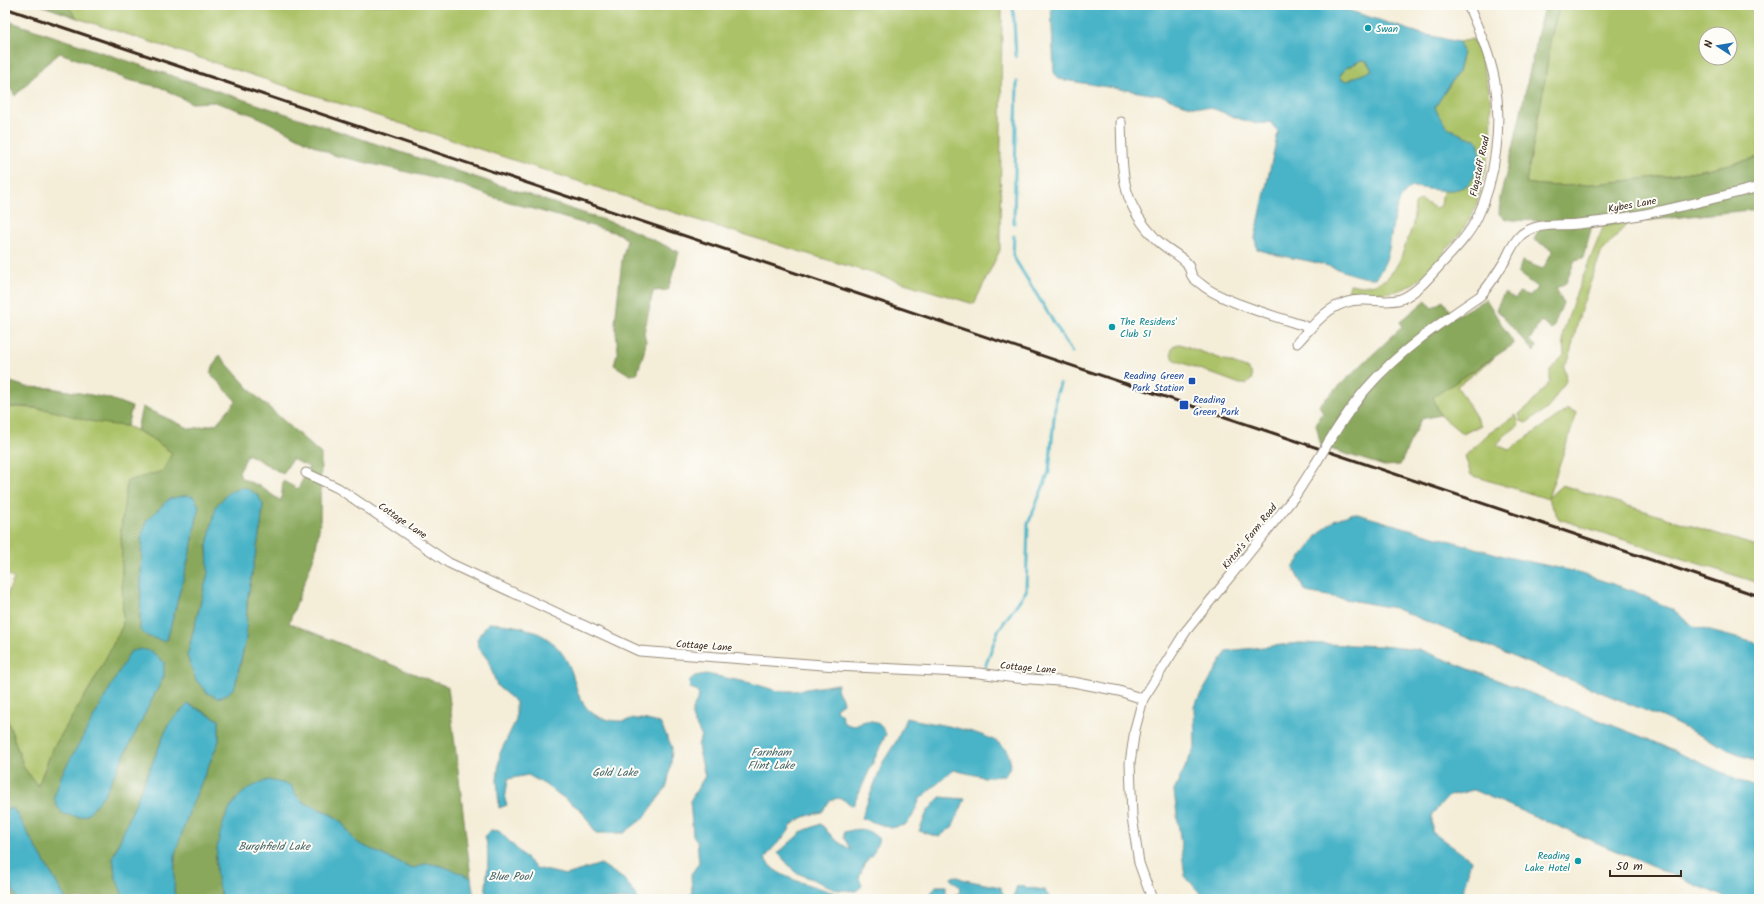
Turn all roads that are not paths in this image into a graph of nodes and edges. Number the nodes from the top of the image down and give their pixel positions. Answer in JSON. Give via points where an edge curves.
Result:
{"nodes":[{"id":1,"x":1468,"y":5,"type":"edge"},
{"id":2,"x":1121,"y":122,"type":"dead end"},
{"id":3,"x":1759,"y":187,"type":"edge"},
{"id":4,"x":1514,"y":244,"type":"joint"},
{"id":5,"x":1310,"y":329,"type":"junction"},
{"id":6,"x":1297,"y":344,"type":"dead end"},
{"id":7,"x":306,"y":473,"type":"dead end"},
{"id":8,"x":1143,"y":699,"type":"junction"},
{"id":9,"x":1152,"y":899,"type":"edge"}],
"edges":[{"from":1,"to":5,"type":"street","name":"Flagstaff Road","via":[[1491,66],[1496,89],[1498,127],[1491,172],[1477,219],[1418,288],[1401,298],[1386,301],[1355,300],[1339,304]]},
{"from":2,"to":5,"type":"street","via":[[1122,174],[1126,191],[1132,207],[1155,238],[1186,263],[1193,277],[1210,291]]},
{"from":3,"to":4,"type":"street","name":"Kybes Lane","via":[[1650,212],[1578,224],[1534,226],[1522,234]]},
{"from":4,"to":8,"type":"street","name":"Kirton's Farm Road","bridge":true,"via":[[1487,289],[1480,296],[1417,341],[1367,388],[1344,418],[1295,496],[1186,631]]},
{"from":5,"to":6,"type":"street","name":"Flagstaff Road"},
{"from":7,"to":8,"type":"street","name":"Cottage Lane","via":[[338,488],[449,563],[639,651],[836,666],[979,672],[1016,678],[1073,682],[1119,691]]},
{"from":8,"to":9,"type":"street","name":"Kirton's Farm Road","via":[[1132,746],[1131,803],[1139,863]]}]}
